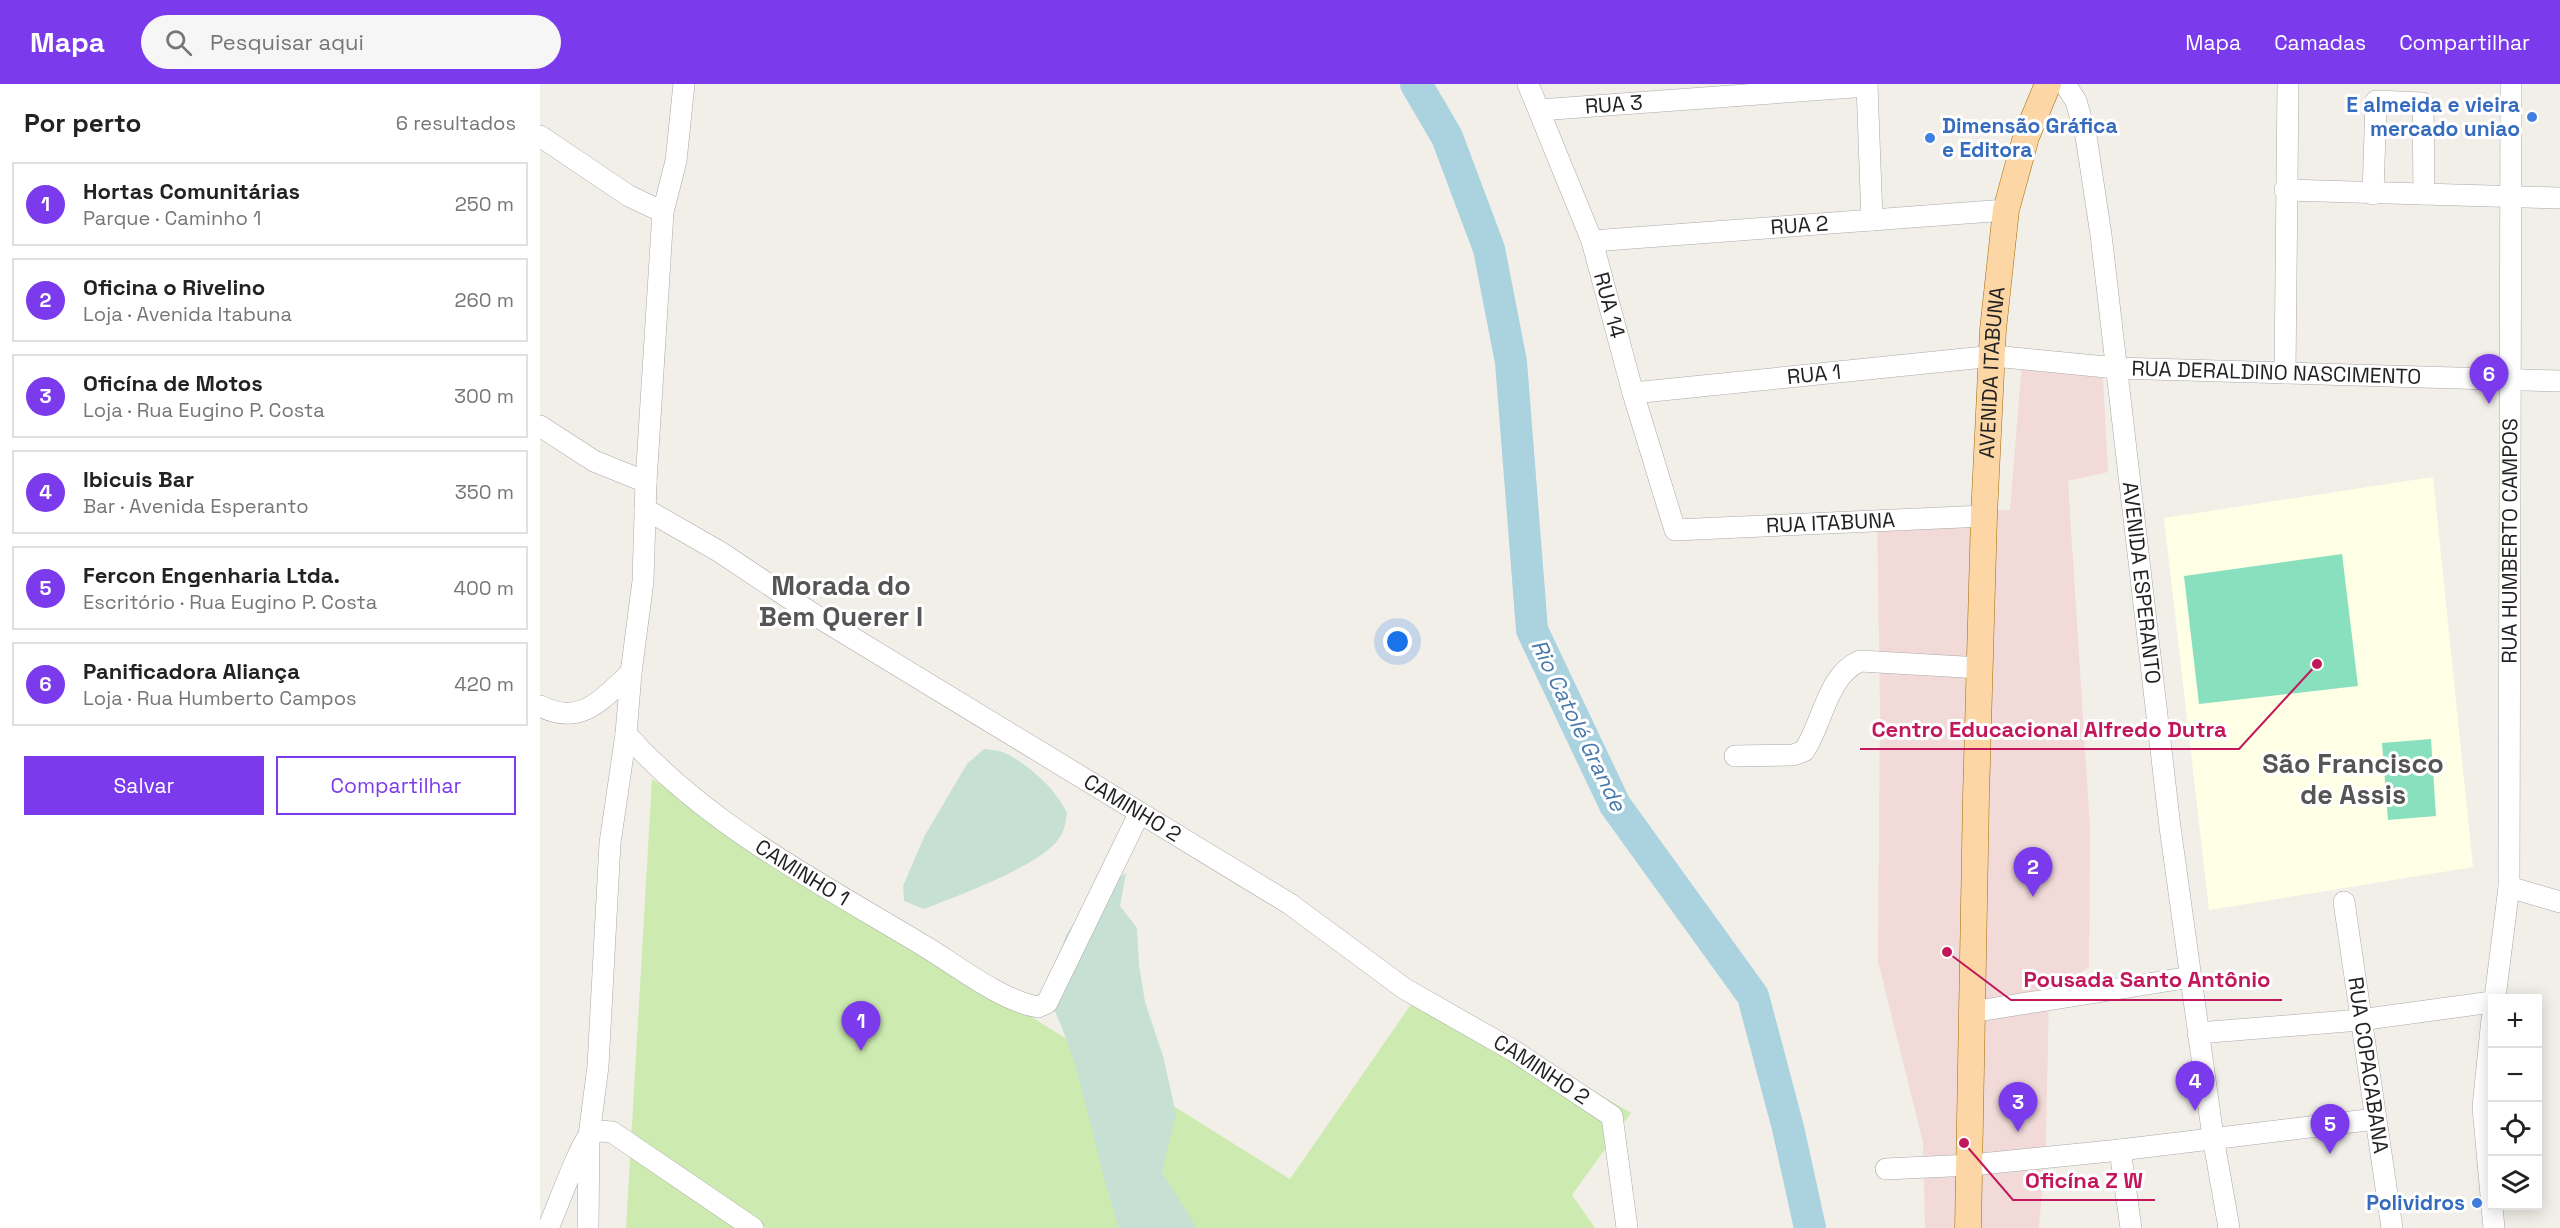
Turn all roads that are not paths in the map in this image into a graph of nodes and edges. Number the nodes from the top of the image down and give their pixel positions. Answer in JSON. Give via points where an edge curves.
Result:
{"nodes":[{"id":1,"x":684,"y":84,"type":"edge"},
{"id":2,"x":1528,"y":84,"type":"edge"},
{"id":3,"x":2048,"y":84,"type":"edge"},
{"id":4,"x":2065,"y":84,"type":"edge"},
{"id":5,"x":2288,"y":84,"type":"edge"},
{"id":6,"x":2511,"y":84,"type":"edge"},
{"id":7,"x":1867,"y":85,"type":"edge"},
{"id":8,"x":1539,"y":110,"type":"junction"},
{"id":9,"x":540,"y":136,"type":"edge"},
{"id":10,"x":2285,"y":190,"type":"junction"},
{"id":11,"x":2373,"y":194,"type":"junction"},
{"id":12,"x":2424,"y":194,"type":"junction"},
{"id":13,"x":2513,"y":198,"type":"junction"},
{"id":14,"x":2560,"y":198,"type":"edge"},
{"id":15,"x":2006,"y":210,"type":"junction"},
{"id":16,"x":663,"y":212,"type":"junction"},
{"id":17,"x":1872,"y":220,"type":"junction"},
{"id":18,"x":1592,"y":241,"type":"junction"},
{"id":19,"x":1994,"y":356,"type":"junction"},
{"id":20,"x":2116,"y":368,"type":"junction"},
{"id":21,"x":2285,"y":373,"type":"junction"},
{"id":22,"x":2511,"y":380,"type":"junction"},
{"id":23,"x":2560,"y":381,"type":"edge"},
{"id":24,"x":1633,"y":393,"type":"junction"},
{"id":25,"x":540,"y":426,"type":"edge"},
{"id":26,"x":646,"y":482,"type":"junction"},
{"id":27,"x":645,"y":509,"type":"junction"},
{"id":28,"x":1984,"y":516,"type":"junction"},
{"id":29,"x":1676,"y":530,"type":"joint"},
{"id":30,"x":1981,"y":668,"type":"junction"},
{"id":31,"x":631,"y":673,"type":"junction"},
{"id":32,"x":540,"y":706,"type":"edge"},
{"id":33,"x":626,"y":734,"type":"junction"},
{"id":34,"x":1735,"y":756,"type":"dead end"},
{"id":35,"x":1139,"y":814,"type":"junction"},
{"id":36,"x":2510,"y":887,"type":"junction"},
{"id":37,"x":2344,"y":902,"type":"dead end"},
{"id":38,"x":2560,"y":903,"type":"edge"},
{"id":39,"x":2191,"y":976,"type":"junction"},
{"id":40,"x":2495,"y":994,"type":"edge"},
{"id":41,"x":2488,"y":1001,"type":"edge"},
{"id":42,"x":1971,"y":1012,"type":"junction"},
{"id":43,"x":2360,"y":1020,"type":"junction"},
{"id":44,"x":2198,"y":1033,"type":"junction"},
{"id":45,"x":2490,"y":1048,"type":"edge"},
{"id":46,"x":2375,"y":1119,"type":"junction"},
{"id":47,"x":589,"y":1136,"type":"junction"},
{"id":48,"x":2213,"y":1137,"type":"junction"},
{"id":49,"x":2120,"y":1150,"type":"junction"},
{"id":50,"x":1971,"y":1164,"type":"junction"},
{"id":51,"x":1886,"y":1169,"type":"dead end"},
{"id":52,"x":548,"y":1228,"type":"edge"},
{"id":53,"x":588,"y":1228,"type":"edge"},
{"id":54,"x":753,"y":1228,"type":"edge"},
{"id":55,"x":1627,"y":1228,"type":"edge"},
{"id":56,"x":1968,"y":1228,"type":"edge"},
{"id":57,"x":2131,"y":1228,"type":"edge"},
{"id":58,"x":2229,"y":1228,"type":"edge"},
{"id":59,"x":2392,"y":1228,"type":"edge"},
{"id":60,"x":2494,"y":1228,"type":"edge"}],
"edges":[{"from":1,"to":16,"type":"street","via":[[678,150]]},
{"from":2,"to":8,"type":"street","name":"RUA 14"},
{"from":3,"to":15,"type":"main road","name":"AVENIDA ITABUNA","via":[[2026,138]]},
{"from":4,"to":20,"type":"street","name":"AVENIDA ESPERANTO","via":[[2076,101],[2086,136]]},
{"from":5,"to":10,"type":"street"},
{"from":6,"to":13,"type":"street","name":"RUA HUMBERTO CAMPOS"},
{"from":7,"to":8,"type":"street","name":"RUA 3"},
{"from":7,"to":17,"type":"street"},
{"from":8,"to":18,"type":"street","name":"RUA 14"},
{"from":9,"to":16,"type":"street","via":[[629,196]]},
{"from":10,"to":11,"type":"street"},
{"from":10,"to":21,"type":"street"},
{"from":11,"to":12,"type":"street"},
{"from":11,"to":12,"type":"street","via":[[2376,101],[2423,102]]},
{"from":12,"to":13,"type":"street"},
{"from":13,"to":14,"type":"street"},
{"from":13,"to":22,"type":"street","name":"RUA HUMBERTO CAMPOS"},
{"from":15,"to":17,"type":"street","name":"RUA 2"},
{"from":15,"to":19,"type":"main road","name":"AVENIDA ITABUNA","via":[[1993,330]]},
{"from":16,"to":26,"type":"street"},
{"from":17,"to":18,"type":"street","name":"RUA 2"},
{"from":18,"to":24,"type":"street","name":"RUA 14"},
{"from":19,"to":20,"type":"street","name":"RUA DERALDINO NASCIMENTO"},
{"from":19,"to":24,"type":"street","name":"RUA 1"},
{"from":19,"to":28,"type":"main road","name":"AVENIDA ITABUNA"},
{"from":20,"to":21,"type":"street","name":"RUA DERALDINO NASCIMENTO"},
{"from":20,"to":39,"type":"street","name":"AVENIDA ESPERANTO"},
{"from":21,"to":22,"type":"street","name":"RUA DERALDINO NASCIMENTO"},
{"from":22,"to":23,"type":"street","name":"RUA DERALDINO NASCIMENTO"},
{"from":22,"to":36,"type":"street","name":"RUA HUMBERTO CAMPOS"},
{"from":24,"to":29,"type":"street","name":"RUA 14"},
{"from":25,"to":26,"type":"street","via":[[594,461]]},
{"from":26,"to":27,"type":"street"},
{"from":27,"to":31,"type":"street","via":[[643,581]]},
{"from":27,"to":35,"type":"street","name":"CAMINHO 2"},
{"from":28,"to":29,"type":"street","name":"RUA ITABUNA"},
{"from":28,"to":30,"type":"main road","name":"AVENIDA ITABUNA"},
{"from":30,"to":34,"type":"street","via":[[1860,661],[1848,666],[1839,677],[1804,750],[1793,755]]},
{"from":30,"to":42,"type":"main road","name":"AVENIDA ITABUNA"},
{"from":31,"to":32,"type":"street","via":[[594,706],[579,712],[563,715]]},
{"from":31,"to":33,"type":"street"},
{"from":33,"to":35,"type":"street","name":"CAMINHO 1","via":[[668,778],[773,855],[994,989],[1030,1006],[1047,1003]]},
{"from":33,"to":47,"type":"street","via":[[610,843],[598,1066]]},
{"from":35,"to":55,"type":"street","name":"CAMINHO 2","via":[[1290,904],[1405,989],[1514,1051],[1612,1116]]},
{"from":36,"to":38,"type":"street"},
{"from":36,"to":40,"type":"street","name":"RUA HUMBERTO CAMPOS"},
{"from":37,"to":43,"type":"street","name":"RUA COPACABANA"},
{"from":39,"to":42,"type":"street"},
{"from":39,"to":44,"type":"street","name":"AVENIDA ESPERANTO"},
{"from":41,"to":43,"type":"street"},
{"from":42,"to":50,"type":"main road","name":"AVENIDA ITABUNA"},
{"from":43,"to":44,"type":"street"},
{"from":43,"to":46,"type":"street","name":"RUA COPACABANA"},
{"from":44,"to":48,"type":"street","name":"AVENIDA ESPERANTO"},
{"from":45,"to":60,"type":"street","via":[[2484,1107]]},
{"from":46,"to":48,"type":"street"},
{"from":46,"to":59,"type":"street","name":"RUA COPACABANA"},
{"from":47,"to":52,"type":"street","via":[[583,1142]]},
{"from":47,"to":53,"type":"street"},
{"from":47,"to":54,"type":"street","via":[[612,1132]]},
{"from":48,"to":49,"type":"street"},
{"from":48,"to":58,"type":"street","name":"AVENIDA ESPERANTO"},
{"from":49,"to":50,"type":"street"},
{"from":49,"to":57,"type":"street"},
{"from":50,"to":51,"type":"street"},
{"from":50,"to":56,"type":"main road","name":"AVENIDA ITABUNA"}]}
